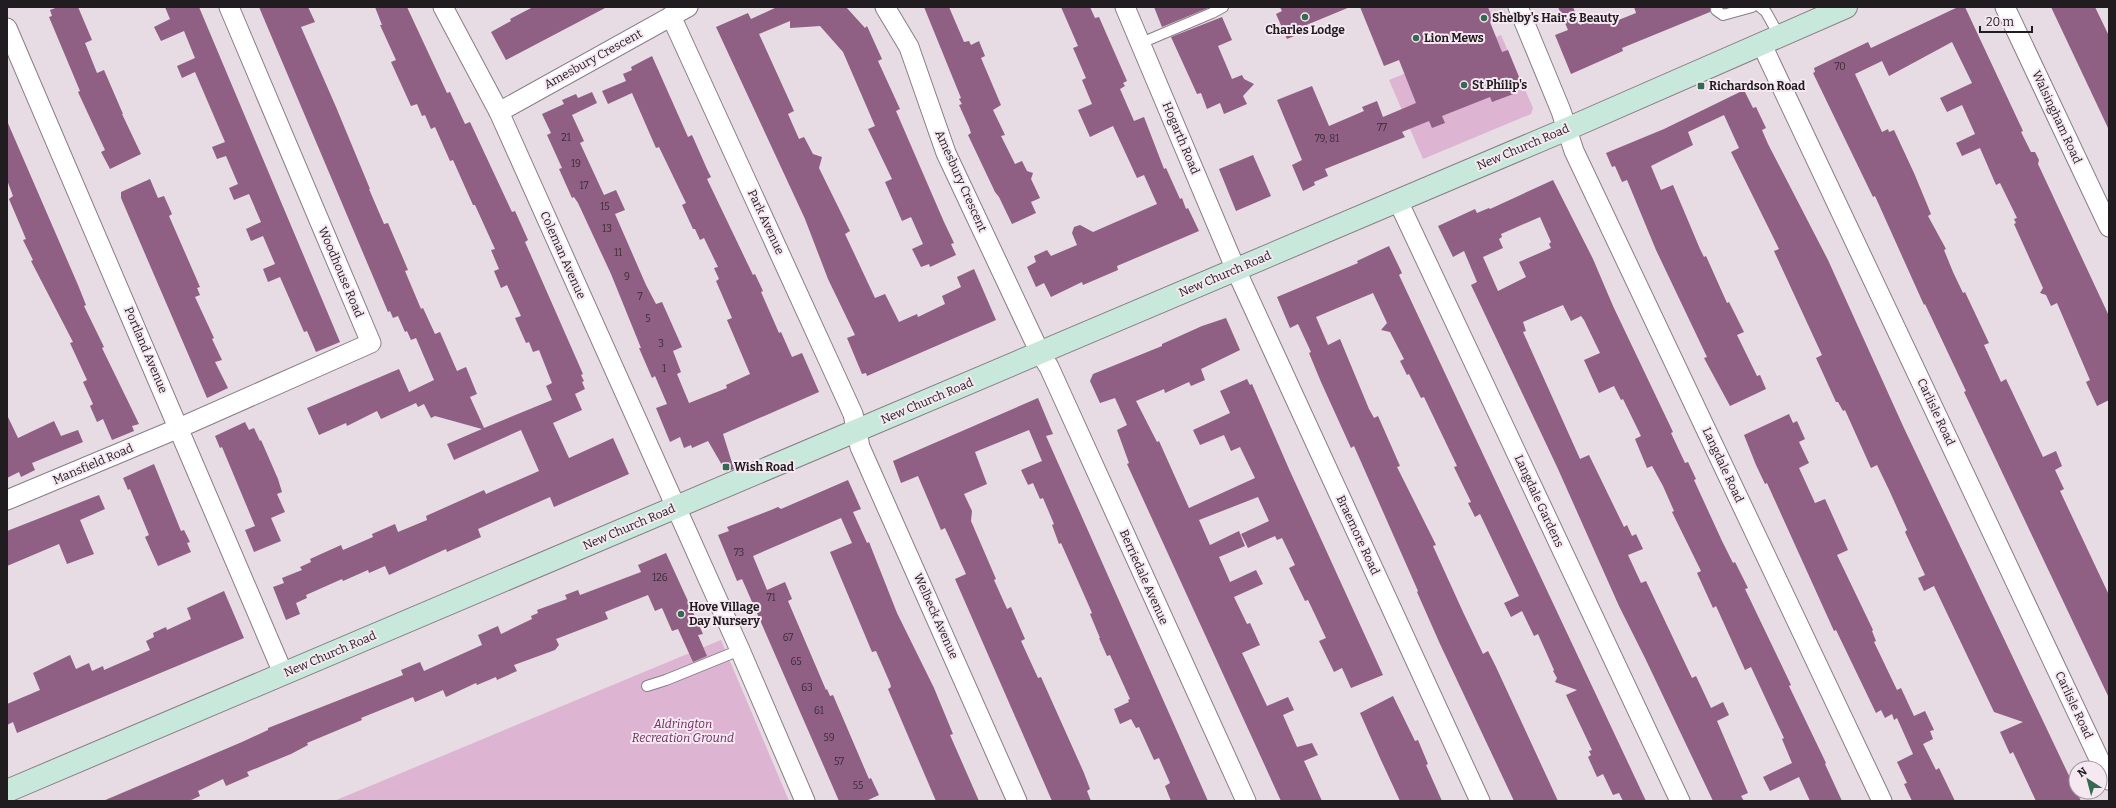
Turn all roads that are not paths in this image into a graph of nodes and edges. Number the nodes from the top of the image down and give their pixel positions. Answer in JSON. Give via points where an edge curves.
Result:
{"nodes":[{"id":1,"x":229,"y":7,"type":"edge"},
{"id":2,"x":443,"y":7,"type":"edge"},
{"id":3,"x":688,"y":7,"type":"edge"},
{"id":4,"x":885,"y":7,"type":"edge"},
{"id":5,"x":1125,"y":7,"type":"edge"},
{"id":6,"x":1222,"y":7,"type":"edge"},
{"id":7,"x":1518,"y":7,"type":"edge"},
{"id":8,"x":1752,"y":7,"type":"edge"},
{"id":9,"x":1760,"y":7,"type":"edge"},
{"id":10,"x":2005,"y":7,"type":"edge"},
{"id":11,"x":1835,"y":9,"type":"edge"},
{"id":12,"x":1716,"y":10,"type":"dead end"},
{"id":13,"x":671,"y":16,"type":"junction"},
{"id":14,"x":7,"y":28,"type":"edge"},
{"id":15,"x":1771,"y":41,"type":"junction"},
{"id":16,"x":1141,"y":43,"type":"junction"},
{"id":17,"x":499,"y":112,"type":"junction"},
{"id":18,"x":1566,"y":129,"type":"junction"},
{"id":19,"x":1398,"y":201,"type":"junction"},
{"id":20,"x":2109,"y":227,"type":"edge"},
{"id":21,"x":1236,"y":270,"type":"junction"},
{"id":22,"x":1040,"y":353,"type":"junction"},
{"id":23,"x":179,"y":428,"type":"junction"},
{"id":24,"x":856,"y":430,"type":"junction"},
{"id":25,"x":7,"y":500,"type":"edge"},
{"id":26,"x":675,"y":507,"type":"junction"},
{"id":27,"x":740,"y":650,"type":"junction"},
{"id":28,"x":283,"y":674,"type":"junction"},
{"id":29,"x":647,"y":686,"type":"dead end"},
{"id":30,"x":2109,"y":780,"type":"edge"},
{"id":31,"x":7,"y":791,"type":"edge"},
{"id":32,"x":804,"y":801,"type":"edge"},
{"id":33,"x":1017,"y":801,"type":"edge"},
{"id":34,"x":1246,"y":801,"type":"edge"},
{"id":35,"x":1480,"y":801,"type":"edge"},
{"id":36,"x":1680,"y":801,"type":"edge"},
{"id":37,"x":1882,"y":801,"type":"edge"}],
"edges":[{"from":1,"to":23,"type":"street","name":"Woodhouse Road","via":[[371,343]]},
{"from":2,"to":17,"type":"street","name":"Coleman Avenue"},
{"from":3,"to":13,"type":"street","name":"Amesbury Crescent"},
{"from":4,"to":22,"type":"street","name":"Amesbury Crescent","via":[[909,47],[946,153]]},
{"from":5,"to":16,"type":"street","name":"Hogarth Road"},
{"from":6,"to":16,"type":"lane"},
{"from":7,"to":18,"type":"street"},
{"from":8,"to":12,"type":"lane","via":[[1723,15]]},
{"from":9,"to":15,"type":"lane","via":[[1766,12]]},
{"from":10,"to":20,"type":"street","name":"Walsingham Road"},
{"from":11,"to":15,"type":"main road","name":"New Church Road"},
{"from":13,"to":17,"type":"street","name":"Amesbury Crescent"},
{"from":13,"to":24,"type":"street","name":"Park Avenue","via":[[853,414]]},
{"from":14,"to":23,"type":"street","name":"Portland Avenue"},
{"from":15,"to":18,"type":"main road","name":"New Church Road"},
{"from":15,"to":30,"type":"street","name":"Carlisle Road"},
{"from":16,"to":21,"type":"street","name":"Hogarth Road"},
{"from":17,"to":26,"type":"street","name":"Coleman Avenue"},
{"from":18,"to":19,"type":"main road","name":"New Church Road"},
{"from":18,"to":37,"type":"street","name":"Langdale Road","via":[[1574,151]]},
{"from":19,"to":21,"type":"main road","name":"New Church Road"},
{"from":19,"to":36,"type":"street","name":"Langdale Gardens"},
{"from":21,"to":22,"type":"main road","name":"New Church Road"},
{"from":21,"to":35,"type":"street","name":"Braemore Road"},
{"from":22,"to":24,"type":"main road","name":"New Church Road"},
{"from":22,"to":34,"type":"street","name":"Berriedale Avenue","via":[[1049,367]]},
{"from":23,"to":25,"type":"street","name":"Mansfield Road"},
{"from":23,"to":28,"type":"street","name":"Portland Avenue"},
{"from":24,"to":26,"type":"main road","name":"New Church Road"},
{"from":24,"to":33,"type":"street","name":"Welbeck Avenue","via":[[860,447]]},
{"from":26,"to":27,"type":"street"},
{"from":26,"to":28,"type":"main road","name":"New Church Road"},
{"from":27,"to":29,"type":"lane"},
{"from":27,"to":32,"type":"street"},
{"from":28,"to":31,"type":"main road","name":"New Church Road"}]}
